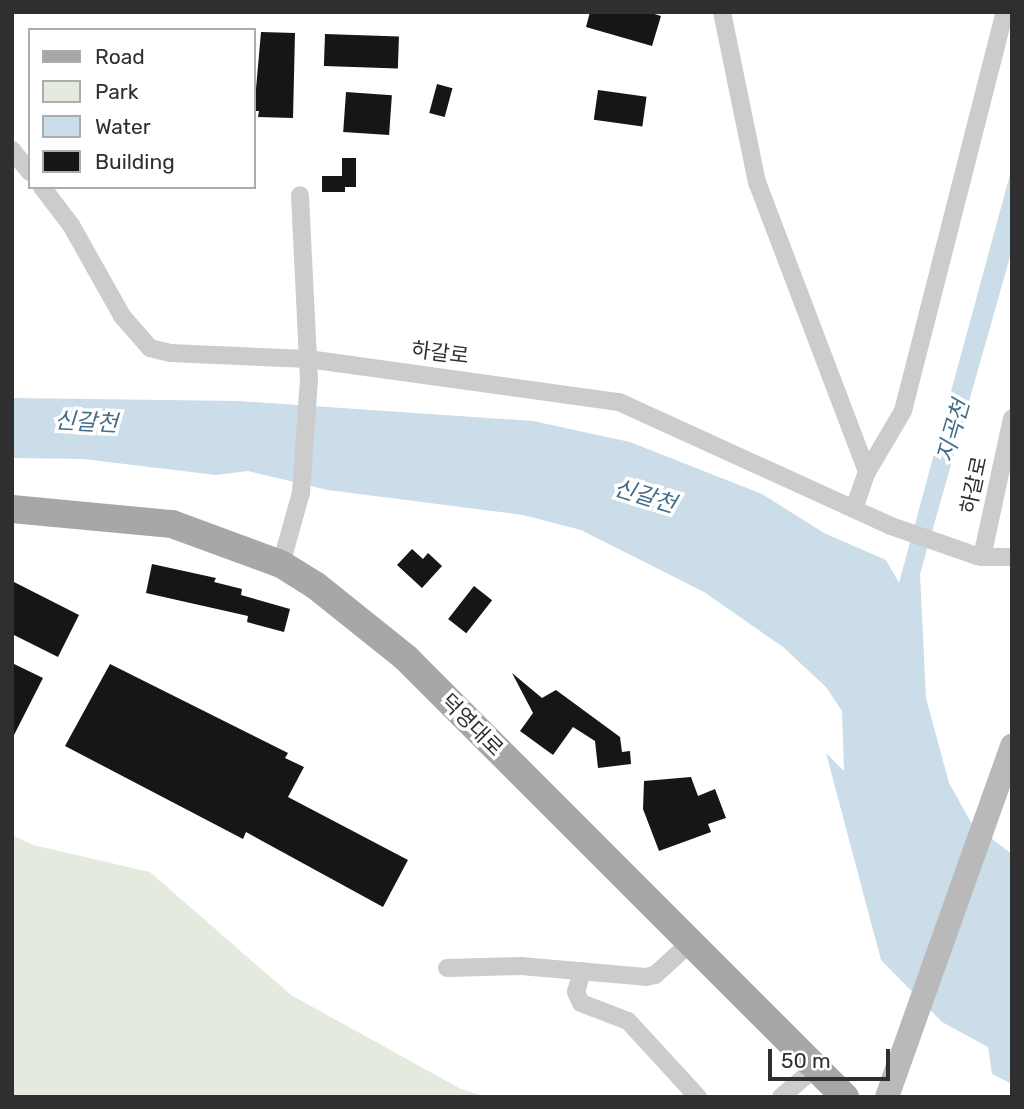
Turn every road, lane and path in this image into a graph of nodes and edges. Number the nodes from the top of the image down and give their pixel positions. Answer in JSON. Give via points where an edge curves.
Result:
{"nodes":[{"id":1,"x":722,"y":12,"type":"edge"},
{"id":2,"x":1005,"y":12,"type":"edge"},
{"id":3,"x":12,"y":150,"type":"edge"},
{"id":4,"x":28,"y":170,"type":"edge"},
{"id":5,"x":44,"y":189,"type":"edge"},
{"id":6,"x":300,"y":195,"type":"dead end"},
{"id":7,"x":308,"y":350,"type":"junction"},
{"id":8,"x":1012,"y":418,"type":"edge"},
{"id":9,"x":867,"y":472,"type":"junction"},
{"id":10,"x":12,"y":509,"type":"edge"},
{"id":11,"x":854,"y":509,"type":"junction"},
{"id":12,"x":979,"y":556,"type":"junction"},
{"id":13,"x":1012,"y":557,"type":"edge"},
{"id":14,"x":281,"y":564,"type":"junction"},
{"id":15,"x":1012,"y":746,"type":"edge"},
{"id":16,"x":689,"y":944,"type":"junction"},
{"id":17,"x":447,"y":968,"type":"dead end"},
{"id":18,"x":582,"y":971,"type":"junction"},
{"id":19,"x":902,"y":1062,"type":"junction"},
{"id":20,"x":815,"y":1068,"type":"junction"},
{"id":21,"x":698,"y":1097,"type":"edge"},
{"id":22,"x":780,"y":1097,"type":"edge"},
{"id":23,"x":845,"y":1097,"type":"edge"},
{"id":24,"x":887,"y":1097,"type":"edge"},
{"id":25,"x":903,"y":1097,"type":"edge"}],
"edges":[{"from":1,"to":9,"type":"street","via":[[757,182]]},
{"from":2,"to":9,"type":"street","via":[[903,411]]},
{"from":3,"to":4,"type":"street"},
{"from":5,"to":7,"type":"street","name":"하갈로","via":[[71,225],[122,316],[150,348],[170,353]]},
{"from":6,"to":7,"type":"street"},
{"from":7,"to":11,"type":"street","name":"하갈로","via":[[618,402]]},
{"from":7,"to":14,"type":"street","via":[[301,493]]},
{"from":8,"to":12,"type":"street","name":"하갈로"},
{"from":9,"to":11,"type":"street"},
{"from":10,"to":14,"type":"main road","name":"덕영대로","via":[[172,524]]},
{"from":11,"to":12,"type":"street","name":"하갈로"},
{"from":12,"to":13,"type":"street","name":"하갈로"},
{"from":14,"to":16,"type":"main road","name":"덕영대로","via":[[357,616],[406,658]]},
{"from":15,"to":19,"type":"main road"},
{"from":16,"to":18,"type":"street","via":[[655,975]]},
{"from":16,"to":20,"type":"main road","name":"덕영대로"},
{"from":17,"to":18,"type":"street","via":[[493,965]]},
{"from":18,"to":21,"type":"street","via":[[576,992],[581,1003],[628,1021]]},
{"from":19,"to":24,"type":"main road"},
{"from":19,"to":25,"type":"main road"},
{"from":20,"to":22,"type":"street"},
{"from":20,"to":23,"type":"main road","name":"덕영대로"}]}
